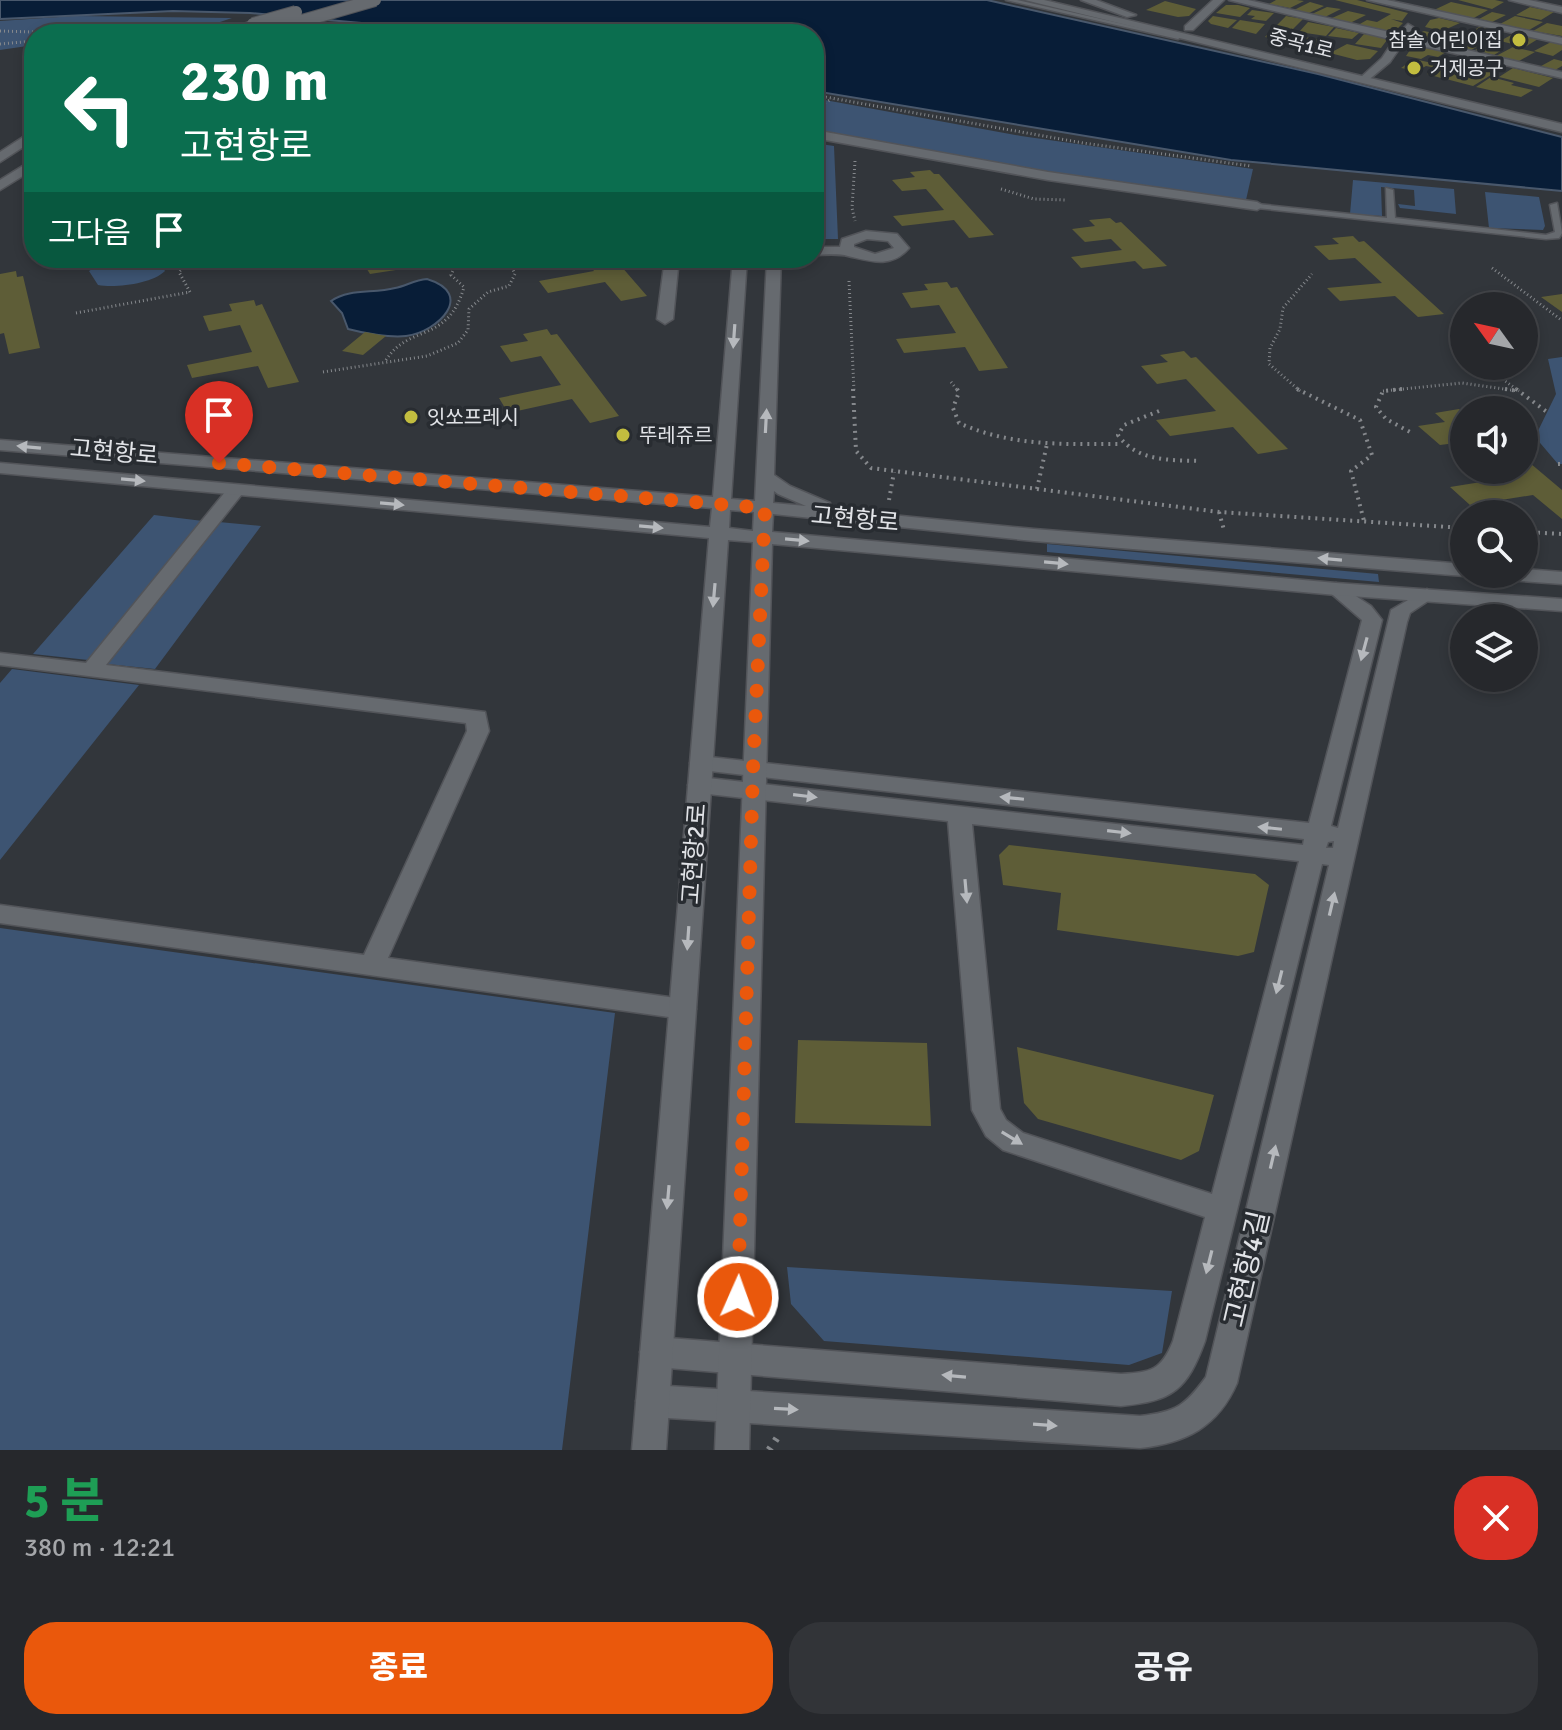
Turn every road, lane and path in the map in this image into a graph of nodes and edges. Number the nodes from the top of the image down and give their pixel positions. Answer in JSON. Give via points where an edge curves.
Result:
{"nodes":[{"id":1,"x":340,"y":0,"type":"edge"},
{"id":2,"x":375,"y":0,"type":"edge"},
{"id":3,"x":1009,"y":0,"type":"edge"},
{"id":4,"x":1030,"y":0,"type":"edge"},
{"id":5,"x":1065,"y":0,"type":"edge"},
{"id":6,"x":1086,"y":0,"type":"edge"},
{"id":7,"x":1219,"y":0,"type":"edge"},
{"id":8,"x":1234,"y":0,"type":"edge"},
{"id":9,"x":1372,"y":0,"type":"edge"},
{"id":10,"x":1428,"y":0,"type":"edge"},
{"id":11,"x":1514,"y":0,"type":"edge"},
{"id":12,"x":1562,"y":10,"type":"edge"},
{"id":13,"x":1420,"y":11,"type":"junction"},
{"id":14,"x":1131,"y":15,"type":"junction"},
{"id":15,"x":270,"y":24,"type":"edge"},
{"id":16,"x":291,"y":24,"type":"edge"},
{"id":17,"x":1189,"y":28,"type":"junction"},
{"id":18,"x":0,"y":31,"type":"edge"},
{"id":19,"x":24,"y":32,"type":"edge"},
{"id":20,"x":1401,"y":39,"type":"junction"},
{"id":21,"x":1562,"y":41,"type":"edge"},
{"id":22,"x":24,"y":42,"type":"edge"},
{"id":23,"x":0,"y":44,"type":"edge"},
{"id":24,"x":1231,"y":46,"type":"junction"},
{"id":25,"x":1370,"y":75,"type":"junction"},
{"id":26,"x":1562,"y":75,"type":"edge"},
{"id":27,"x":824,"y":97,"type":"edge"},
{"id":28,"x":833,"y":98,"type":"junction"},
{"id":29,"x":824,"y":103,"type":"edge"},
{"id":30,"x":1562,"y":118,"type":"edge"},
{"id":31,"x":1562,"y":128,"type":"edge"},
{"id":32,"x":824,"y":136,"type":"edge"},
{"id":33,"x":24,"y":141,"type":"edge"},
{"id":34,"x":0,"y":158,"type":"edge"},
{"id":35,"x":866,"y":161,"type":"dead end"},
{"id":36,"x":1251,"y":166,"type":"dead end"},
{"id":37,"x":24,"y":170,"type":"edge"},
{"id":38,"x":0,"y":186,"type":"edge"},
{"id":39,"x":998,"y":188,"type":"dead end"},
{"id":40,"x":1389,"y":190,"type":"dead end"},
{"id":41,"x":1076,"y":200,"type":"dead end"},
{"id":42,"x":1554,"y":205,"type":"dead end"},
{"id":43,"x":1257,"y":206,"type":"joint"},
{"id":44,"x":1391,"y":221,"type":"junction"},
{"id":45,"x":866,"y":235,"type":"junction"},
{"id":46,"x":824,"y":244,"type":"edge"},
{"id":47,"x":848,"y":247,"type":"junction"},
{"id":48,"x":824,"y":250,"type":"edge"},
{"id":49,"x":182,"y":268,"type":"edge"},
{"id":50,"x":454,"y":268,"type":"edge"},
{"id":51,"x":512,"y":268,"type":"edge"},
{"id":52,"x":670,"y":268,"type":"edge"},
{"id":53,"x":739,"y":268,"type":"edge"},
{"id":54,"x":774,"y":268,"type":"edge"},
{"id":55,"x":1492,"y":268,"type":"dead end"},
{"id":56,"x":1312,"y":274,"type":"dead end"},
{"id":57,"x":849,"y":281,"type":"dead end"},
{"id":58,"x":76,"y":313,"type":"dead end"},
{"id":59,"x":665,"y":319,"type":"dead end"},
{"id":60,"x":1560,"y":319,"type":"edge"},
{"id":61,"x":386,"y":360,"type":"junction"},
{"id":62,"x":323,"y":372,"type":"dead end"},
{"id":63,"x":1504,"y":380,"type":"edge"},
{"id":64,"x":951,"y":382,"type":"dead end"},
{"id":65,"x":1518,"y":391,"type":"junction"},
{"id":66,"x":1159,"y":411,"type":"dead end"},
{"id":67,"x":1547,"y":412,"type":"dead end"},
{"id":68,"x":1412,"y":433,"type":"dead end"},
{"id":69,"x":1047,"y":444,"type":"junction"},
{"id":70,"x":1122,"y":444,"type":"junction"},
{"id":71,"x":0,"y":445,"type":"edge"},
{"id":72,"x":1201,"y":461,"type":"dead end"},
{"id":73,"x":0,"y":468,"type":"edge"},
{"id":74,"x":894,"y":472,"type":"junction"},
{"id":75,"x":764,"y":476,"type":"junction"},
{"id":76,"x":1037,"y":489,"type":"junction"},
{"id":77,"x":236,"y":490,"type":"junction"},
{"id":78,"x":889,"y":500,"type":"dead end"},
{"id":79,"x":720,"y":503,"type":"junction"},
{"id":80,"x":765,"y":508,"type":"junction"},
{"id":81,"x":1219,"y":512,"type":"junction"},
{"id":82,"x":1364,"y":521,"type":"junction"},
{"id":83,"x":1450,"y":527,"type":"edge"},
{"id":84,"x":719,"y":533,"type":"junction"},
{"id":85,"x":1538,"y":533,"type":"edge"},
{"id":86,"x":1562,"y":534,"type":"edge"},
{"id":87,"x":1034,"y":535,"type":"junction"},
{"id":88,"x":1226,"y":536,"type":"dead end"},
{"id":89,"x":764,"y":537,"type":"junction"},
{"id":90,"x":1450,"y":569,"type":"edge"},
{"id":91,"x":1538,"y":576,"type":"edge"},
{"id":92,"x":1562,"y":578,"type":"edge"},
{"id":93,"x":1336,"y":589,"type":"junction"},
{"id":94,"x":1427,"y":595,"type":"junction"},
{"id":95,"x":1562,"y":605,"type":"edge"},
{"id":96,"x":0,"y":659,"type":"edge"},
{"id":97,"x":92,"y":669,"type":"junction"},
{"id":98,"x":700,"y":774,"type":"junction"},
{"id":99,"x":754,"y":780,"type":"junction"},
{"id":100,"x":959,"y":813,"type":"junction"},
{"id":101,"x":1314,"y":843,"type":"junction"},
{"id":102,"x":1345,"y":847,"type":"junction"},
{"id":103,"x":0,"y":914,"type":"edge"},
{"id":104,"x":373,"y":964,"type":"junction"},
{"id":105,"x":683,"y":1009,"type":"junction"},
{"id":106,"x":1222,"y":1210,"type":"junction"},
{"id":107,"x":656,"y":1352,"type":"junction"},
{"id":108,"x":735,"y":1358,"type":"junction"},
{"id":109,"x":652,"y":1401,"type":"junction"},
{"id":110,"x":734,"y":1406,"type":"junction"},
{"id":111,"x":778,"y":1436,"type":"dead end"},
{"id":112,"x":649,"y":1450,"type":"edge"},
{"id":113,"x":732,"y":1450,"type":"edge"},
{"id":114,"x":769,"y":1450,"type":"edge"}],
"edges":[{"from":1,"to":15,"type":"street","bridge":true},
{"from":2,"to":16,"type":"street","bridge":true},
{"from":3,"to":24,"type":"lane"},
{"from":4,"to":24,"type":"street","name":"중곡1로"},
{"from":5,"to":14,"type":"street","name":"중곡1로"},
{"from":6,"to":14,"type":"street"},
{"from":7,"to":17,"type":"street"},
{"from":8,"to":20,"type":"street"},
{"from":9,"to":13,"type":"street"},
{"from":10,"to":13,"type":"street"},
{"from":11,"to":12,"type":"street"},
{"from":13,"to":20,"type":"street"},
{"from":13,"to":21,"type":"street"},
{"from":14,"to":17,"type":"street","name":"중곡1로"},
{"from":17,"to":25,"type":"street","name":"중곡1로"},
{"from":18,"to":19,"type":"path"},
{"from":20,"to":25,"type":"street"},
{"from":20,"to":26,"type":"street"},
{"from":22,"to":23,"type":"path"},
{"from":24,"to":25,"type":"street","name":"중곡1로"},
{"from":25,"to":30,"type":"street","name":"중곡1로"},
{"from":25,"to":31,"type":"street","name":"중곡1로"},
{"from":27,"to":28,"type":"path"},
{"from":28,"to":29,"type":"path"},
{"from":28,"to":36,"type":"path","via":[[1083,143]]},
{"from":32,"to":43,"type":"street","via":[[1034,174]]},
{"from":33,"to":34,"type":"street"},
{"from":35,"to":45,"type":"path","via":[[853,161],[852,208],[856,225]]},
{"from":37,"to":38,"type":"street"},
{"from":39,"to":41,"type":"path","via":[[1034,199]]},
{"from":40,"to":44,"type":"lane"},
{"from":42,"to":44,"type":"lane","via":[[1559,232],[1550,237]]},
{"from":43,"to":44,"type":"lane"},
{"from":45,"to":47,"type":"street"},
{"from":45,"to":47,"type":"street","via":[[892,237],[902,248],[878,258],[859,256]]},
{"from":46,"to":47,"type":"street"},
{"from":47,"to":48,"type":"street"},
{"from":49,"to":58,"type":"path","via":[[179,272],[190,292]]},
{"from":50,"to":61,"type":"path","via":[[451,275],[464,287],[451,318],[419,339],[396,344]]},
{"from":51,"to":61,"type":"path","via":[[509,286],[488,292],[469,309],[468,330],[458,343],[427,356]]},
{"from":52,"to":59,"type":"street"},
{"from":53,"to":79,"type":"street","name":"고현항2로","one_way":true},
{"from":75,"to":54,"type":"street","one_way":true},
{"from":55,"to":60,"type":"path"},
{"from":56,"to":82,"type":"path","via":[[1283,308],[1269,364],[1281,379],[1360,420],[1372,455],[1351,471]]},
{"from":57,"to":74,"type":"path","via":[[856,451],[871,468]]},
{"from":61,"to":62,"type":"path"},
{"from":63,"to":65,"type":"path"},
{"from":64,"to":69,"type":"path","via":[[959,392],[953,408],[959,423],[1007,441]]},
{"from":65,"to":67,"type":"path"},
{"from":65,"to":68,"type":"path","via":[[1462,383],[1383,391],[1376,407]]},
{"from":66,"to":70,"type":"path","via":[[1124,425],[1118,435]]},
{"from":69,"to":70,"type":"path"},
{"from":69,"to":76,"type":"path"},
{"from":70,"to":72,"type":"path","via":[[1166,460]]},
{"from":79,"to":71,"type":"street","name":"고현항로","one_way":true},
{"from":73,"to":77,"type":"street","name":"고현항로","one_way":true},
{"from":74,"to":76,"type":"path"},
{"from":74,"to":78,"type":"path"},
{"from":75,"to":80,"type":"street"},
{"from":75,"to":87,"type":"street","via":[[824,507],[996,523]]},
{"from":76,"to":81,"type":"path"},
{"from":77,"to":84,"type":"street","name":"고현항로","one_way":true},
{"from":77,"to":97,"type":"street"},
{"from":79,"to":80,"type":"street","name":"고현항로"},
{"from":79,"to":84,"type":"street","name":"고현항2로"},
{"from":80,"to":87,"type":"street","name":"고현항로"},
{"from":80,"to":89,"type":"street"},
{"from":81,"to":82,"type":"path"},
{"from":81,"to":88,"type":"path"},
{"from":82,"to":83,"type":"path"},
{"from":84,"to":89,"type":"street","name":"고현항로"},
{"from":84,"to":98,"type":"street","name":"고현항2로","one_way":true},
{"from":85,"to":86,"type":"path"},
{"from":90,"to":87,"type":"street","name":"고현항로","one_way":true},
{"from":89,"to":93,"type":"street","name":"고현항로","one_way":true},
{"from":89,"to":99,"type":"street"},
{"from":91,"to":92,"type":"street"},
{"from":93,"to":94,"type":"street","name":"고현항로"},
{"from":93,"to":101,"type":"street","name":"고현항4길","one_way":true,"via":[[1372,620]]},
{"from":94,"to":95,"type":"street","name":"고현항로"},
{"from":94,"to":102,"type":"street","name":"고현항4길","via":[[1400,615]]},
{"from":96,"to":97,"type":"street"},
{"from":97,"to":104,"type":"street","via":[[479,719]]},
{"from":98,"to":99,"type":"street"},
{"from":98,"to":105,"type":"street","name":"고현항2로","one_way":true},
{"from":99,"to":100,"type":"street","one_way":true},
{"from":101,"to":99,"type":"street","one_way":true},
{"from":99,"to":108,"type":"street"},
{"from":100,"to":101,"type":"street","one_way":true},
{"from":100,"to":106,"type":"street","one_way":true,"via":[[986,1110],[996,1128],[1013,1142]]},
{"from":101,"to":102,"type":"street"},
{"from":101,"to":106,"type":"street","name":"고현항4길","one_way":true},
{"from":110,"to":102,"type":"street","name":"고현항4길","one_way":true,"via":[[1140,1432],[1178,1428],[1202,1411],[1221,1383]]},
{"from":103,"to":104,"type":"street"},
{"from":104,"to":105,"type":"street"},
{"from":105,"to":107,"type":"street","name":"고현항2로","one_way":true},
{"from":106,"to":108,"type":"street","name":"고현항4길","one_way":true,"via":[[1179,1370],[1159,1387],[1121,1390]]},
{"from":107,"to":108,"type":"street","name":"고현항4길"},
{"from":107,"to":109,"type":"street","name":"고현항2로"},
{"from":108,"to":110,"type":"street"},
{"from":109,"to":110,"type":"street","name":"고현항4길"},
{"from":109,"to":112,"type":"street","name":"고현항2로"},
{"from":110,"to":113,"type":"street"},
{"from":111,"to":114,"type":"path"}]}
